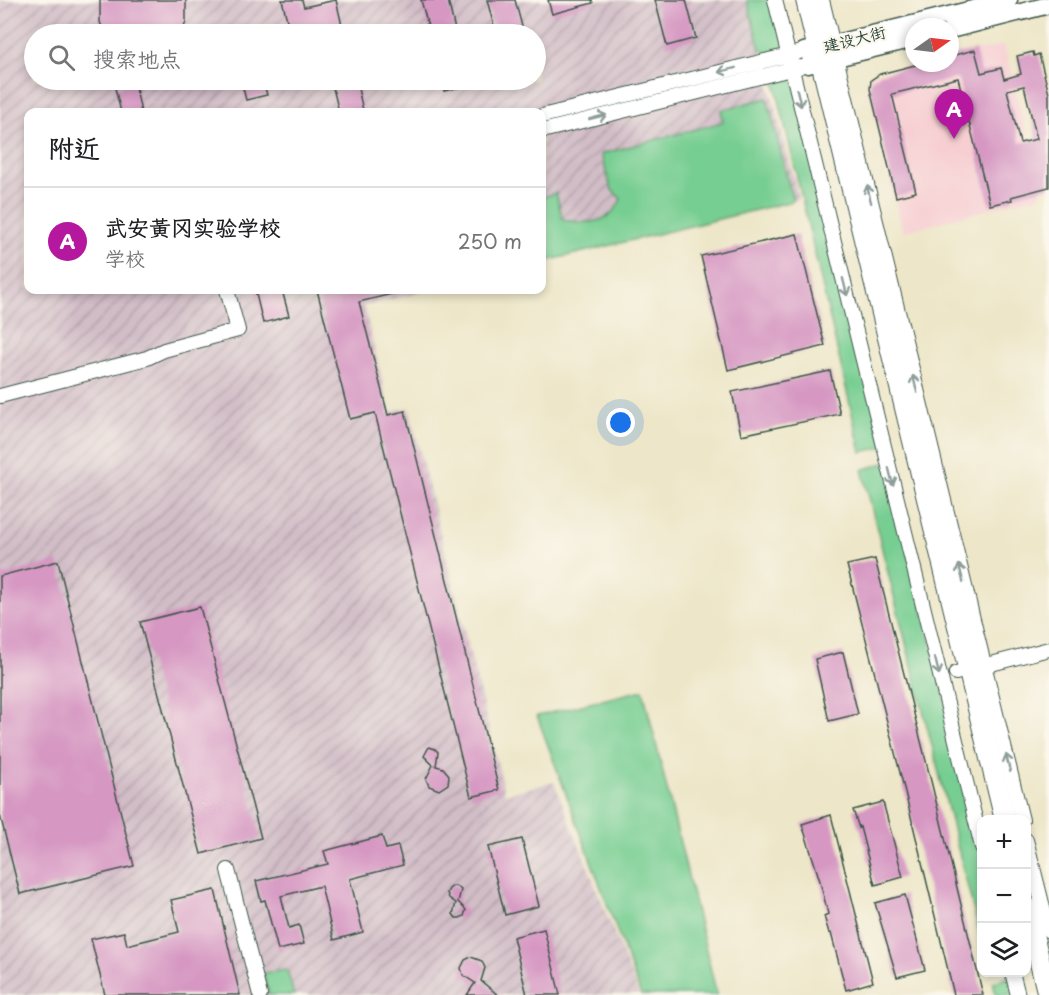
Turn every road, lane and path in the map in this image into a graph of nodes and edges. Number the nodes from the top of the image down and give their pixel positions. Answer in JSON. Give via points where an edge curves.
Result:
{"nodes":[{"id":1,"x":775,"y":0,"type":"edge"},
{"id":2,"x":792,"y":0,"type":"edge"},
{"id":3,"x":806,"y":0,"type":"edge"},
{"id":4,"x":822,"y":0,"type":"edge"},
{"id":5,"x":1009,"y":0,"type":"edge"},
{"id":6,"x":1049,"y":5,"type":"edge"},
{"id":7,"x":959,"y":28,"type":"edge"},
{"id":8,"x":905,"y":40,"type":"edge"},
{"id":9,"x":812,"y":56,"type":"junction"},
{"id":10,"x":546,"y":115,"type":"edge"},
{"id":11,"x":546,"y":130,"type":"edge"},
{"id":12,"x":228,"y":294,"type":"edge"},
{"id":13,"x":0,"y":396,"type":"edge"},
{"id":14,"x":1049,"y":650,"type":"edge"},
{"id":15,"x":969,"y":669,"type":"junction"},
{"id":16,"x":991,"y":815,"type":"edge"},
{"id":17,"x":1004,"y":815,"type":"edge"},
{"id":18,"x":1021,"y":815,"type":"edge"},
{"id":19,"x":977,"y":828,"type":"edge"},
{"id":20,"x":1031,"y":860,"type":"edge"},
{"id":21,"x":228,"y":870,"type":"dead end"},
{"id":22,"x":1030,"y":923,"type":"edge"},
{"id":23,"x":1049,"y":931,"type":"edge"},
{"id":24,"x":1013,"y":977,"type":"edge"},
{"id":25,"x":1030,"y":977,"type":"edge"},
{"id":26,"x":260,"y":995,"type":"edge"},
{"id":27,"x":1018,"y":995,"type":"edge"},
{"id":28,"x":1035,"y":995,"type":"edge"},
{"id":29,"x":1048,"y":995,"type":"edge"}],
"edges":[{"from":1,"to":9,"type":"street"},
{"from":2,"to":9,"type":"highway"},
{"from":3,"to":9,"type":"highway"},
{"from":4,"to":9,"type":"street"},
{"from":5,"to":9,"type":"main road","name":"建设大街"},
{"from":6,"to":7,"type":"main road"},
{"from":8,"to":9,"type":"main road","name":"建设大街"},
{"from":9,"to":10,"type":"street","one_way":true},
{"from":11,"to":9,"type":"street","one_way":true},
{"from":9,"to":15,"type":"highway"},
{"from":9,"to":19,"type":"street","one_way":true},
{"from":12,"to":13,"type":"street","via":[[238,330]]},
{"from":14,"to":15,"type":"street"},
{"from":15,"to":16,"type":"highway"},
{"from":15,"to":17,"type":"highway"},
{"from":18,"to":15,"type":"street","one_way":true},
{"from":20,"to":23,"type":"street"},
{"from":21,"to":26,"type":"street"},
{"from":22,"to":29,"type":"highway"},
{"from":24,"to":27,"type":"street"},
{"from":25,"to":28,"type":"highway"}]}
